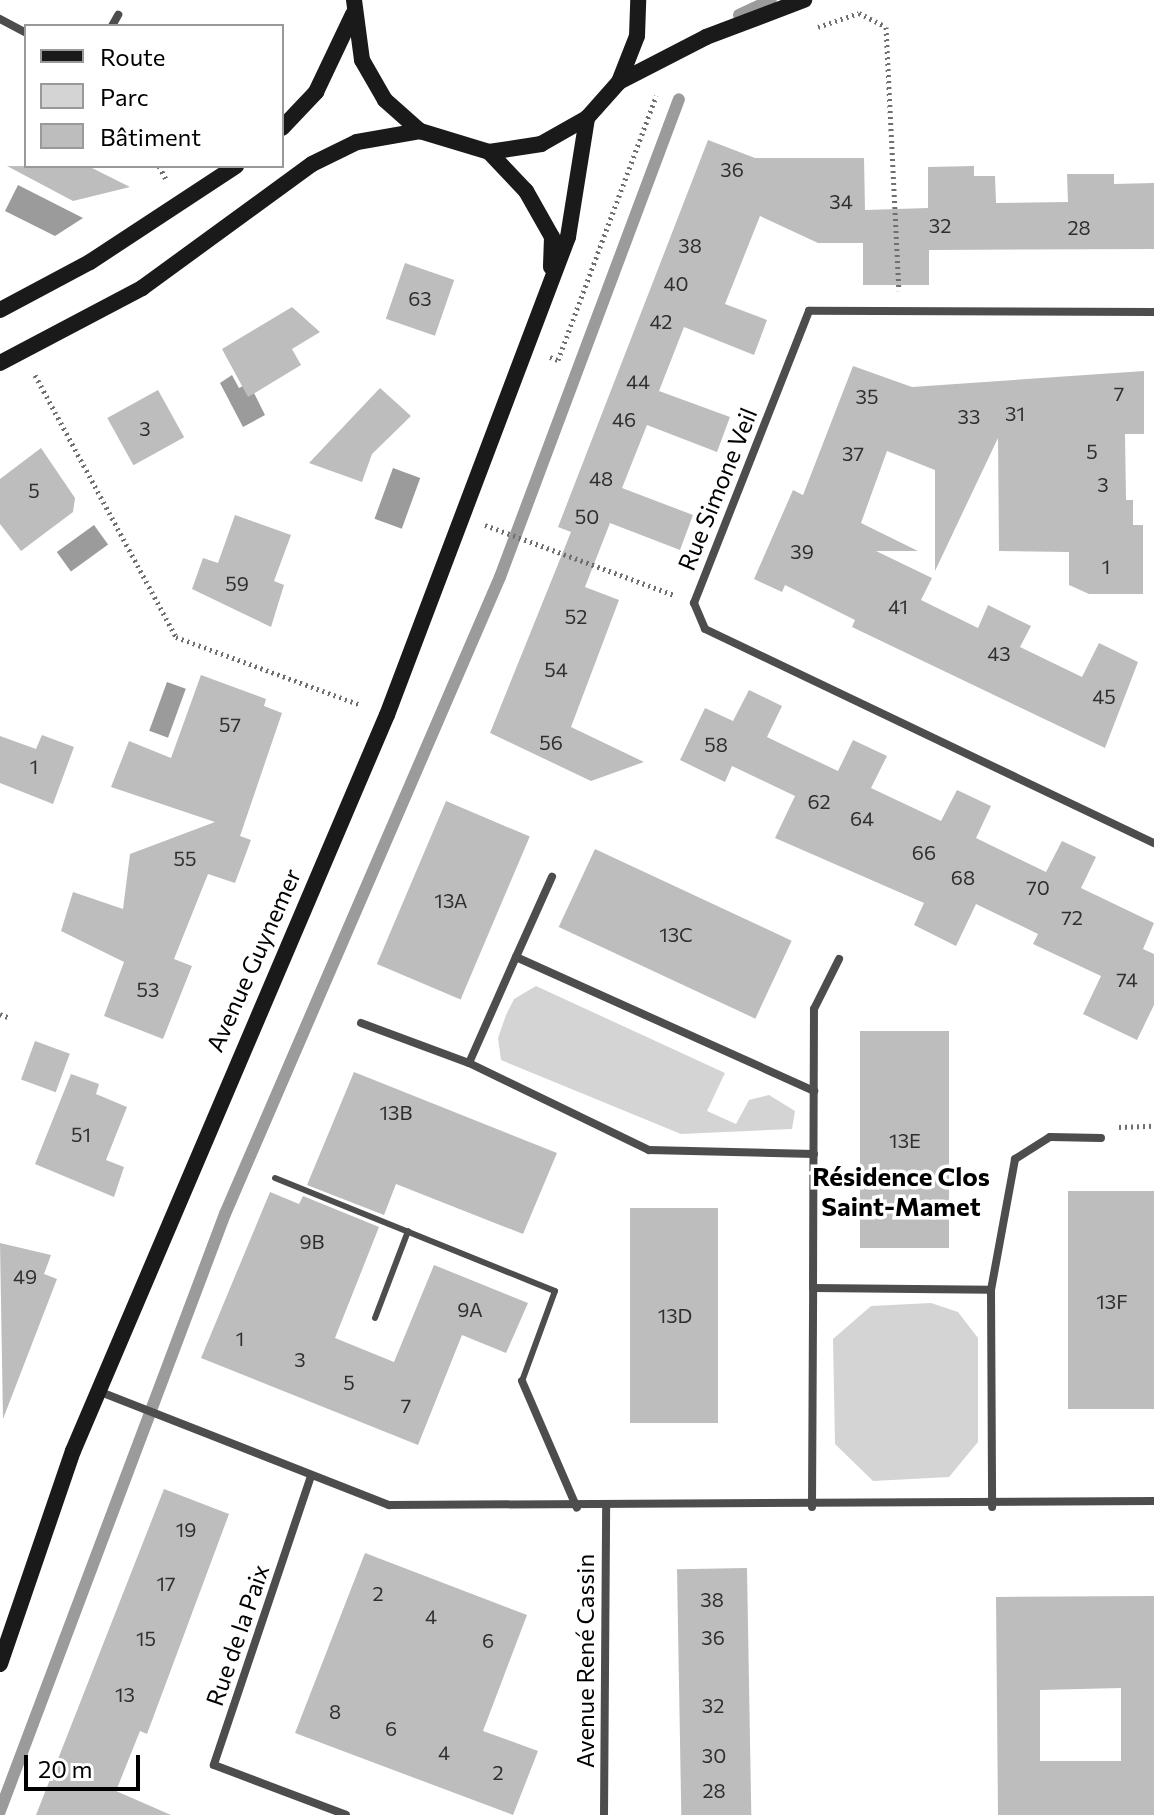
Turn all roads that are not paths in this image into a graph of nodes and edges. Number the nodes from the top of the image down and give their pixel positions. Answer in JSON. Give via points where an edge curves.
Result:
{"nodes":[{"id":1,"x":638,"y":0,"type":"edge"},
{"id":2,"x":804,"y":0,"type":"edge"},
{"id":3,"x":353,"y":7,"type":"edge"},
{"id":4,"x":118,"y":15,"type":"dead end"},
{"id":5,"x":0,"y":19,"type":"edge"},
{"id":6,"x":113,"y":24,"type":"edge"},
{"id":7,"x":24,"y":32,"type":"edge"},
{"id":8,"x":619,"y":82,"type":"junction"},
{"id":9,"x":587,"y":118,"type":"junction"},
{"id":10,"x":284,"y":126,"type":"edge"},
{"id":11,"x":420,"y":131,"type":"junction"},
{"id":12,"x":489,"y":152,"type":"junction"},
{"id":13,"x":233,"y":168,"type":"edge"},
{"id":14,"x":551,"y":276,"type":"junction"},
{"id":15,"x":0,"y":310,"type":"edge"},
{"id":16,"x":1154,"y":312,"type":"edge"},
{"id":17,"x":0,"y":363,"type":"edge"},
{"id":18,"x":1154,"y":843,"type":"edge"},
{"id":19,"x":552,"y":877,"type":"dead end"},
{"id":20,"x":516,"y":957,"type":"junction"},
{"id":21,"x":839,"y":959,"type":"dead end"},
{"id":22,"x":361,"y":1023,"type":"dead end"},
{"id":23,"x":469,"y":1063,"type":"junction"},
{"id":24,"x":814,"y":1091,"type":"junction"},
{"id":25,"x":1101,"y":1138,"type":"road end"},
{"id":26,"x":814,"y":1154,"type":"junction"},
{"id":27,"x":275,"y":1178,"type":"dead end"},
{"id":28,"x":408,"y":1231,"type":"junction"},
{"id":29,"x":813,"y":1288,"type":"junction"},
{"id":30,"x":991,"y":1290,"type":"junction"},
{"id":31,"x":375,"y":1318,"type":"dead end"},
{"id":32,"x":522,"y":1381,"type":"joint"},
{"id":33,"x":98,"y":1391,"type":"junction"},
{"id":34,"x":311,"y":1476,"type":"junction"},
{"id":35,"x":1154,"y":1501,"type":"edge"},
{"id":36,"x":812,"y":1507,"type":"junction"},
{"id":37,"x":992,"y":1507,"type":"junction"},
{"id":38,"x":577,"y":1508,"type":"junction"},
{"id":39,"x":606,"y":1508,"type":"junction"},
{"id":40,"x":0,"y":1664,"type":"edge"},
{"id":41,"x":346,"y":1815,"type":"edge"},
{"id":42,"x":604,"y":1815,"type":"edge"}],
"edges":[{"from":1,"to":8,"type":"street","via":[[637,36]]},
{"from":2,"to":8,"type":"street","via":[[706,37]]},
{"from":3,"to":10,"type":"street","via":[[316,92]]},
{"from":3,"to":11,"type":"street","via":[[362,60],[377,87]]},
{"from":4,"to":6,"type":"street"},
{"from":5,"to":7,"type":"street"},
{"from":8,"to":9,"type":"street"},
{"from":9,"to":12,"type":"street","via":[[541,144]]},
{"from":9,"to":14,"type":"street","name":"Avenue Guynemer","via":[[573,215]]},
{"from":11,"to":12,"type":"street"},
{"from":11,"to":17,"type":"street","via":[[357,142],[312,164],[142,288]]},
{"from":12,"to":14,"type":"street","name":"Avenue Guynemer","via":[[526,191],[552,237]]},
{"from":13,"to":15,"type":"street","via":[[102,255]]},
{"from":14,"to":33,"type":"street","name":"Avenue Guynemer","via":[[387,715]]},
{"from":16,"to":18,"type":"street","name":"Rue Simone Veil","via":[[809,311],[694,603],[705,629]]},
{"from":19,"to":20,"type":"street"},
{"from":20,"to":23,"type":"street"},
{"from":20,"to":24,"type":"street"},
{"from":21,"to":24,"type":"street","via":[[814,1009]]},
{"from":22,"to":23,"type":"street"},
{"from":23,"to":26,"type":"street","via":[[649,1150]]},
{"from":24,"to":26,"type":"street"},
{"from":25,"to":30,"type":"street","via":[[1050,1137],[1015,1159]]},
{"from":26,"to":29,"type":"street"},
{"from":27,"to":28,"type":"lane"},
{"from":28,"to":31,"type":"lane"},
{"from":28,"to":32,"type":"lane","via":[[555,1291]]},
{"from":29,"to":30,"type":"street"},
{"from":29,"to":36,"type":"street"},
{"from":30,"to":37,"type":"street"},
{"from":32,"to":38,"type":"street"},
{"from":33,"to":34,"type":"street"},
{"from":33,"to":40,"type":"street","name":"Avenue Guynemer"},
{"from":34,"to":38,"type":"street","via":[[389,1505]]},
{"from":34,"to":41,"type":"street","name":"Rue de la Paix","via":[[214,1765]]},
{"from":35,"to":37,"type":"street"},
{"from":36,"to":37,"type":"street"},
{"from":36,"to":39,"type":"street"},
{"from":38,"to":39,"type":"street"},
{"from":39,"to":42,"type":"street","name":"Avenue René Cassin"}]}
